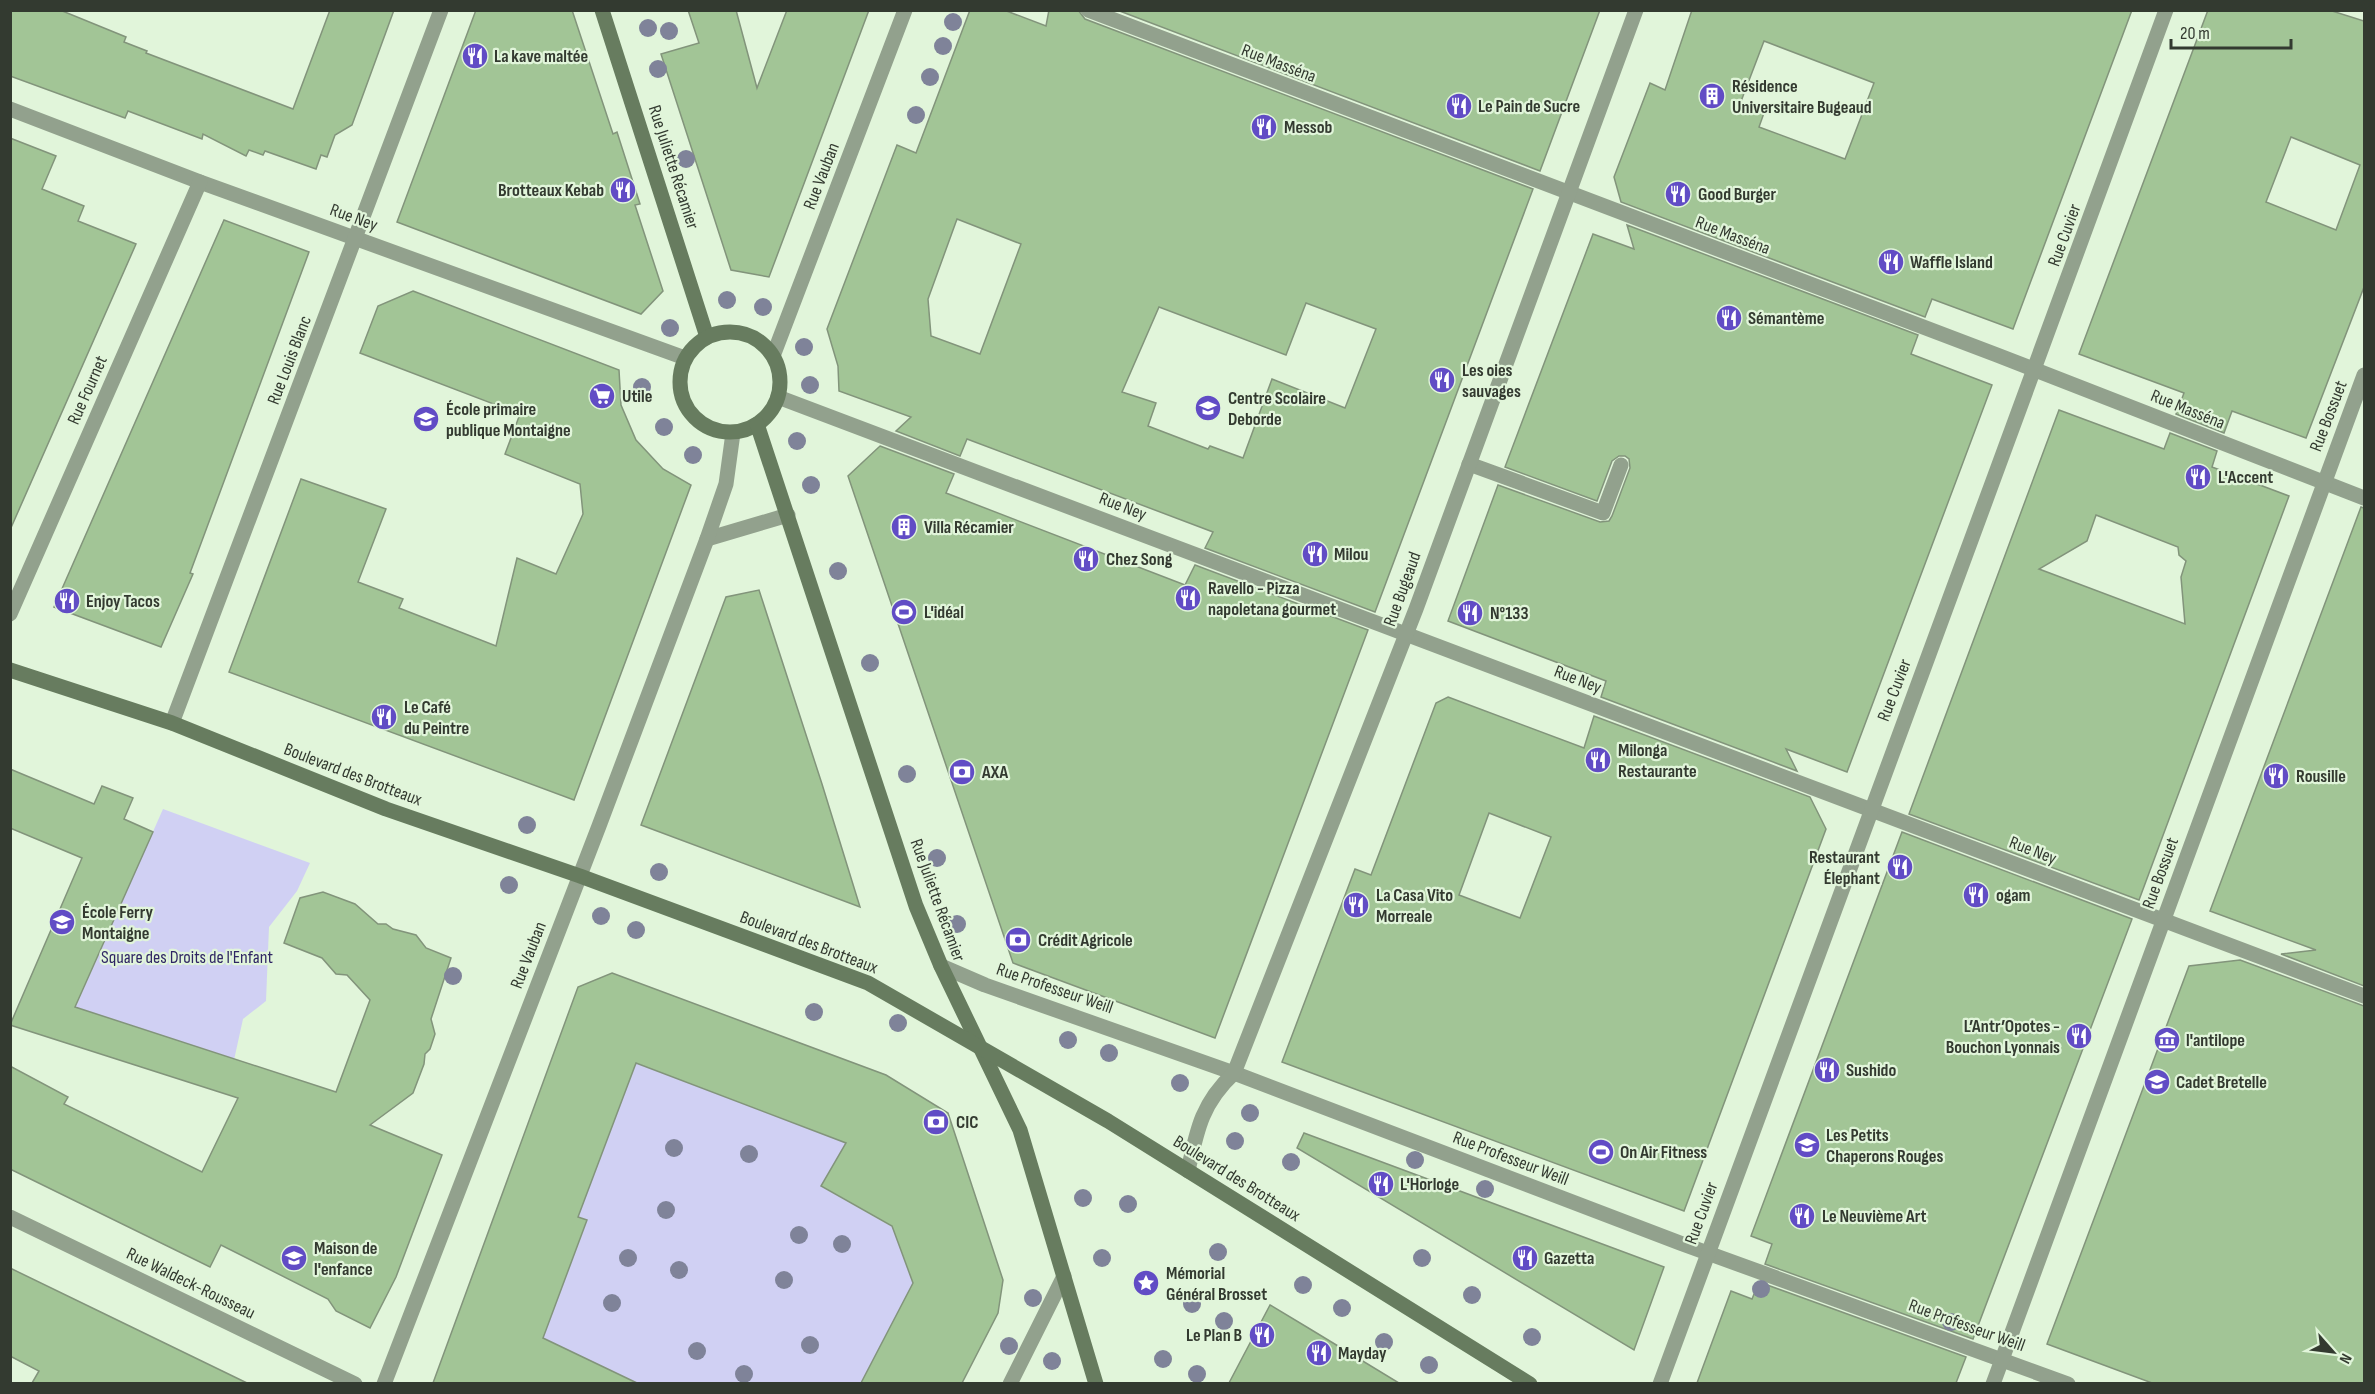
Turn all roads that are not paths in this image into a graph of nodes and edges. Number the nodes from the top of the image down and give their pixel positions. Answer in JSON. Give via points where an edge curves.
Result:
{"nodes":[{"id":1,"x":441,"y":10,"type":"edge"},
{"id":2,"x":602,"y":10,"type":"edge"},
{"id":3,"x":905,"y":10,"type":"edge"},
{"id":4,"x":1088,"y":10,"type":"edge"},
{"id":5,"x":1636,"y":10,"type":"edge"},
{"id":6,"x":2166,"y":10,"type":"edge"},
{"id":7,"x":10,"y":109,"type":"edge"},
{"id":8,"x":200,"y":182,"type":"junction"},
{"id":9,"x":1568,"y":194,"type":"junction"},
{"id":10,"x":356,"y":238,"type":"junction"},
{"id":11,"x":707,"y":337,"type":"junction"},
{"id":12,"x":773,"y":356,"type":"junction"},
{"id":13,"x":685,"y":358,"type":"junction"},
{"id":14,"x":2036,"y":370,"type":"junction"},
{"id":15,"x":2364,"y":375,"type":"edge"},
{"id":16,"x":778,"y":397,"type":"junction"},
{"id":17,"x":757,"y":424,"type":"junction"},
{"id":18,"x":733,"y":433,"type":"junction"},
{"id":19,"x":1468,"y":464,"type":"junction"},
{"id":20,"x":1621,"y":465,"type":"dead end"},
{"id":21,"x":2324,"y":483,"type":"junction"},
{"id":22,"x":2364,"y":498,"type":"edge"},
{"id":23,"x":788,"y":515,"type":"junction"},
{"id":24,"x":707,"y":539,"type":"junction"},
{"id":25,"x":10,"y":614,"type":"edge"},
{"id":26,"x":1406,"y":634,"type":"junction"},
{"id":27,"x":10,"y":670,"type":"edge"},
{"id":28,"x":171,"y":723,"type":"junction"},
{"id":29,"x":1869,"y":809,"type":"junction"},
{"id":30,"x":579,"y":876,"type":"junction"},
{"id":31,"x":2164,"y":920,"type":"junction"},
{"id":32,"x":940,"y":966,"type":"junction"},
{"id":33,"x":2364,"y":996,"type":"edge"},
{"id":34,"x":981,"y":1049,"type":"junction"},
{"id":35,"x":1234,"y":1073,"type":"junction"},
{"id":36,"x":1188,"y":1171,"type":"junction"},
{"id":37,"x":10,"y":1217,"type":"edge"},
{"id":38,"x":1707,"y":1253,"type":"junction"},
{"id":39,"x":1064,"y":1276,"type":"junction"},
{"id":40,"x":2002,"y":1359,"type":"junction"},
{"id":41,"x":355,"y":1383,"type":"edge"},
{"id":42,"x":384,"y":1383,"type":"edge"},
{"id":43,"x":1010,"y":1383,"type":"edge"},
{"id":44,"x":1096,"y":1383,"type":"edge"},
{"id":45,"x":1530,"y":1383,"type":"edge"},
{"id":46,"x":1660,"y":1383,"type":"edge"},
{"id":47,"x":1993,"y":1383,"type":"edge"},
{"id":48,"x":2068,"y":1383,"type":"edge"}],
"edges":[{"from":1,"to":10,"type":"street","name":"Rue Louis Blanc"},
{"from":2,"to":11,"type":"main road","name":"Rue Juliette Récamier"},
{"from":3,"to":12,"type":"street","name":"Rue Vauban"},
{"from":4,"to":9,"type":"street","name":"Rue Masséna"},
{"from":5,"to":9,"type":"street","name":"Rue Bugeaud"},
{"from":6,"to":14,"type":"street","name":"Rue Cuvier"},
{"from":7,"to":8,"type":"street","name":"Rue Ney"},
{"from":8,"to":10,"type":"street","name":"Rue Ney"},
{"from":8,"to":25,"type":"street","name":"Rue Fournet"},
{"from":9,"to":14,"type":"street","name":"Rue Masséna"},
{"from":9,"to":19,"type":"street","name":"Rue Bugeaud"},
{"from":10,"to":13,"type":"street","name":"Rue Ney"},
{"from":10,"to":28,"type":"street","name":"Rue Louis Blanc"},
{"from":11,"to":12,"type":"main road","via":[[738,332],[758,340]]},
{"from":11,"to":13,"type":"main road"},
{"from":12,"to":16,"type":"main road","via":[[779,376]]},
{"from":13,"to":18,"type":"main road","via":[[679,379],[687,410],[711,429]]},
{"from":14,"to":21,"type":"street","name":"Rue Masséna"},
{"from":14,"to":29,"type":"street","name":"Rue Cuvier"},
{"from":15,"to":21,"type":"street","name":"Rue Bossuet"},
{"from":16,"to":17,"type":"main road","via":[[767,417]]},
{"from":16,"to":26,"type":"street","name":"Rue Ney"},
{"from":17,"to":18,"type":"main road"},
{"from":17,"to":23,"type":"main road","name":"Rue Juliette Récamier"},
{"from":18,"to":24,"type":"street","name":"Rue Vauban","via":[[726,484]]},
{"from":19,"to":20,"type":"street","via":[[1603,513]]},
{"from":19,"to":26,"type":"street","name":"Rue Bugeaud"},
{"from":21,"to":22,"type":"street","name":"Rue Masséna"},
{"from":21,"to":31,"type":"street","name":"Rue Bossuet"},
{"from":23,"to":24,"type":"street"},
{"from":23,"to":32,"type":"main road","name":"Rue Juliette Récamier","via":[[916,906]]},
{"from":24,"to":30,"type":"street","name":"Rue Vauban"},
{"from":26,"to":29,"type":"street","name":"Rue Ney"},
{"from":26,"to":35,"type":"street","name":"Rue Bugeaud"},
{"from":27,"to":28,"type":"main road","name":"Boulevard des Brotteaux"},
{"from":28,"to":30,"type":"main road","name":"Boulevard des Brotteaux","via":[[386,808]]},
{"from":29,"to":31,"type":"street","name":"Rue Ney"},
{"from":29,"to":38,"type":"street","name":"Rue Cuvier"},
{"from":30,"to":34,"type":"main road","name":"Boulevard des Brotteaux","via":[[868,983]]},
{"from":30,"to":42,"type":"street","name":"Rue Vauban"},
{"from":31,"to":33,"type":"street","name":"Rue Ney"},
{"from":31,"to":40,"type":"street","name":"Rue Bossuet"},
{"from":32,"to":34,"type":"main road","name":"Rue Juliette Récamier"},
{"from":32,"to":35,"type":"street","name":"Rue Professeur Weill"},
{"from":34,"to":36,"type":"main road","name":"Boulevard des Brotteaux"},
{"from":34,"to":39,"type":"main road","name":"Rue Juliette Récamier","via":[[1020,1130]]},
{"from":35,"to":36,"type":"street","name":"Rue Bugeaud","via":[[1215,1091],[1197,1126]]},
{"from":35,"to":38,"type":"street","name":"Rue Professeur Weill"},
{"from":36,"to":45,"type":"main road","name":"Boulevard des Brotteaux"},
{"from":37,"to":41,"type":"street","name":"Rue Waldeck-Rousseau"},
{"from":38,"to":40,"type":"street","name":"Rue Professeur Weill"},
{"from":38,"to":46,"type":"street","name":"Rue Cuvier"},
{"from":39,"to":43,"type":"street"},
{"from":39,"to":44,"type":"main road","name":"Rue Juliette Récamier"},
{"from":40,"to":47,"type":"street","name":"Rue Bossuet"},
{"from":40,"to":48,"type":"street","name":"Rue Professeur Weill"}]}
